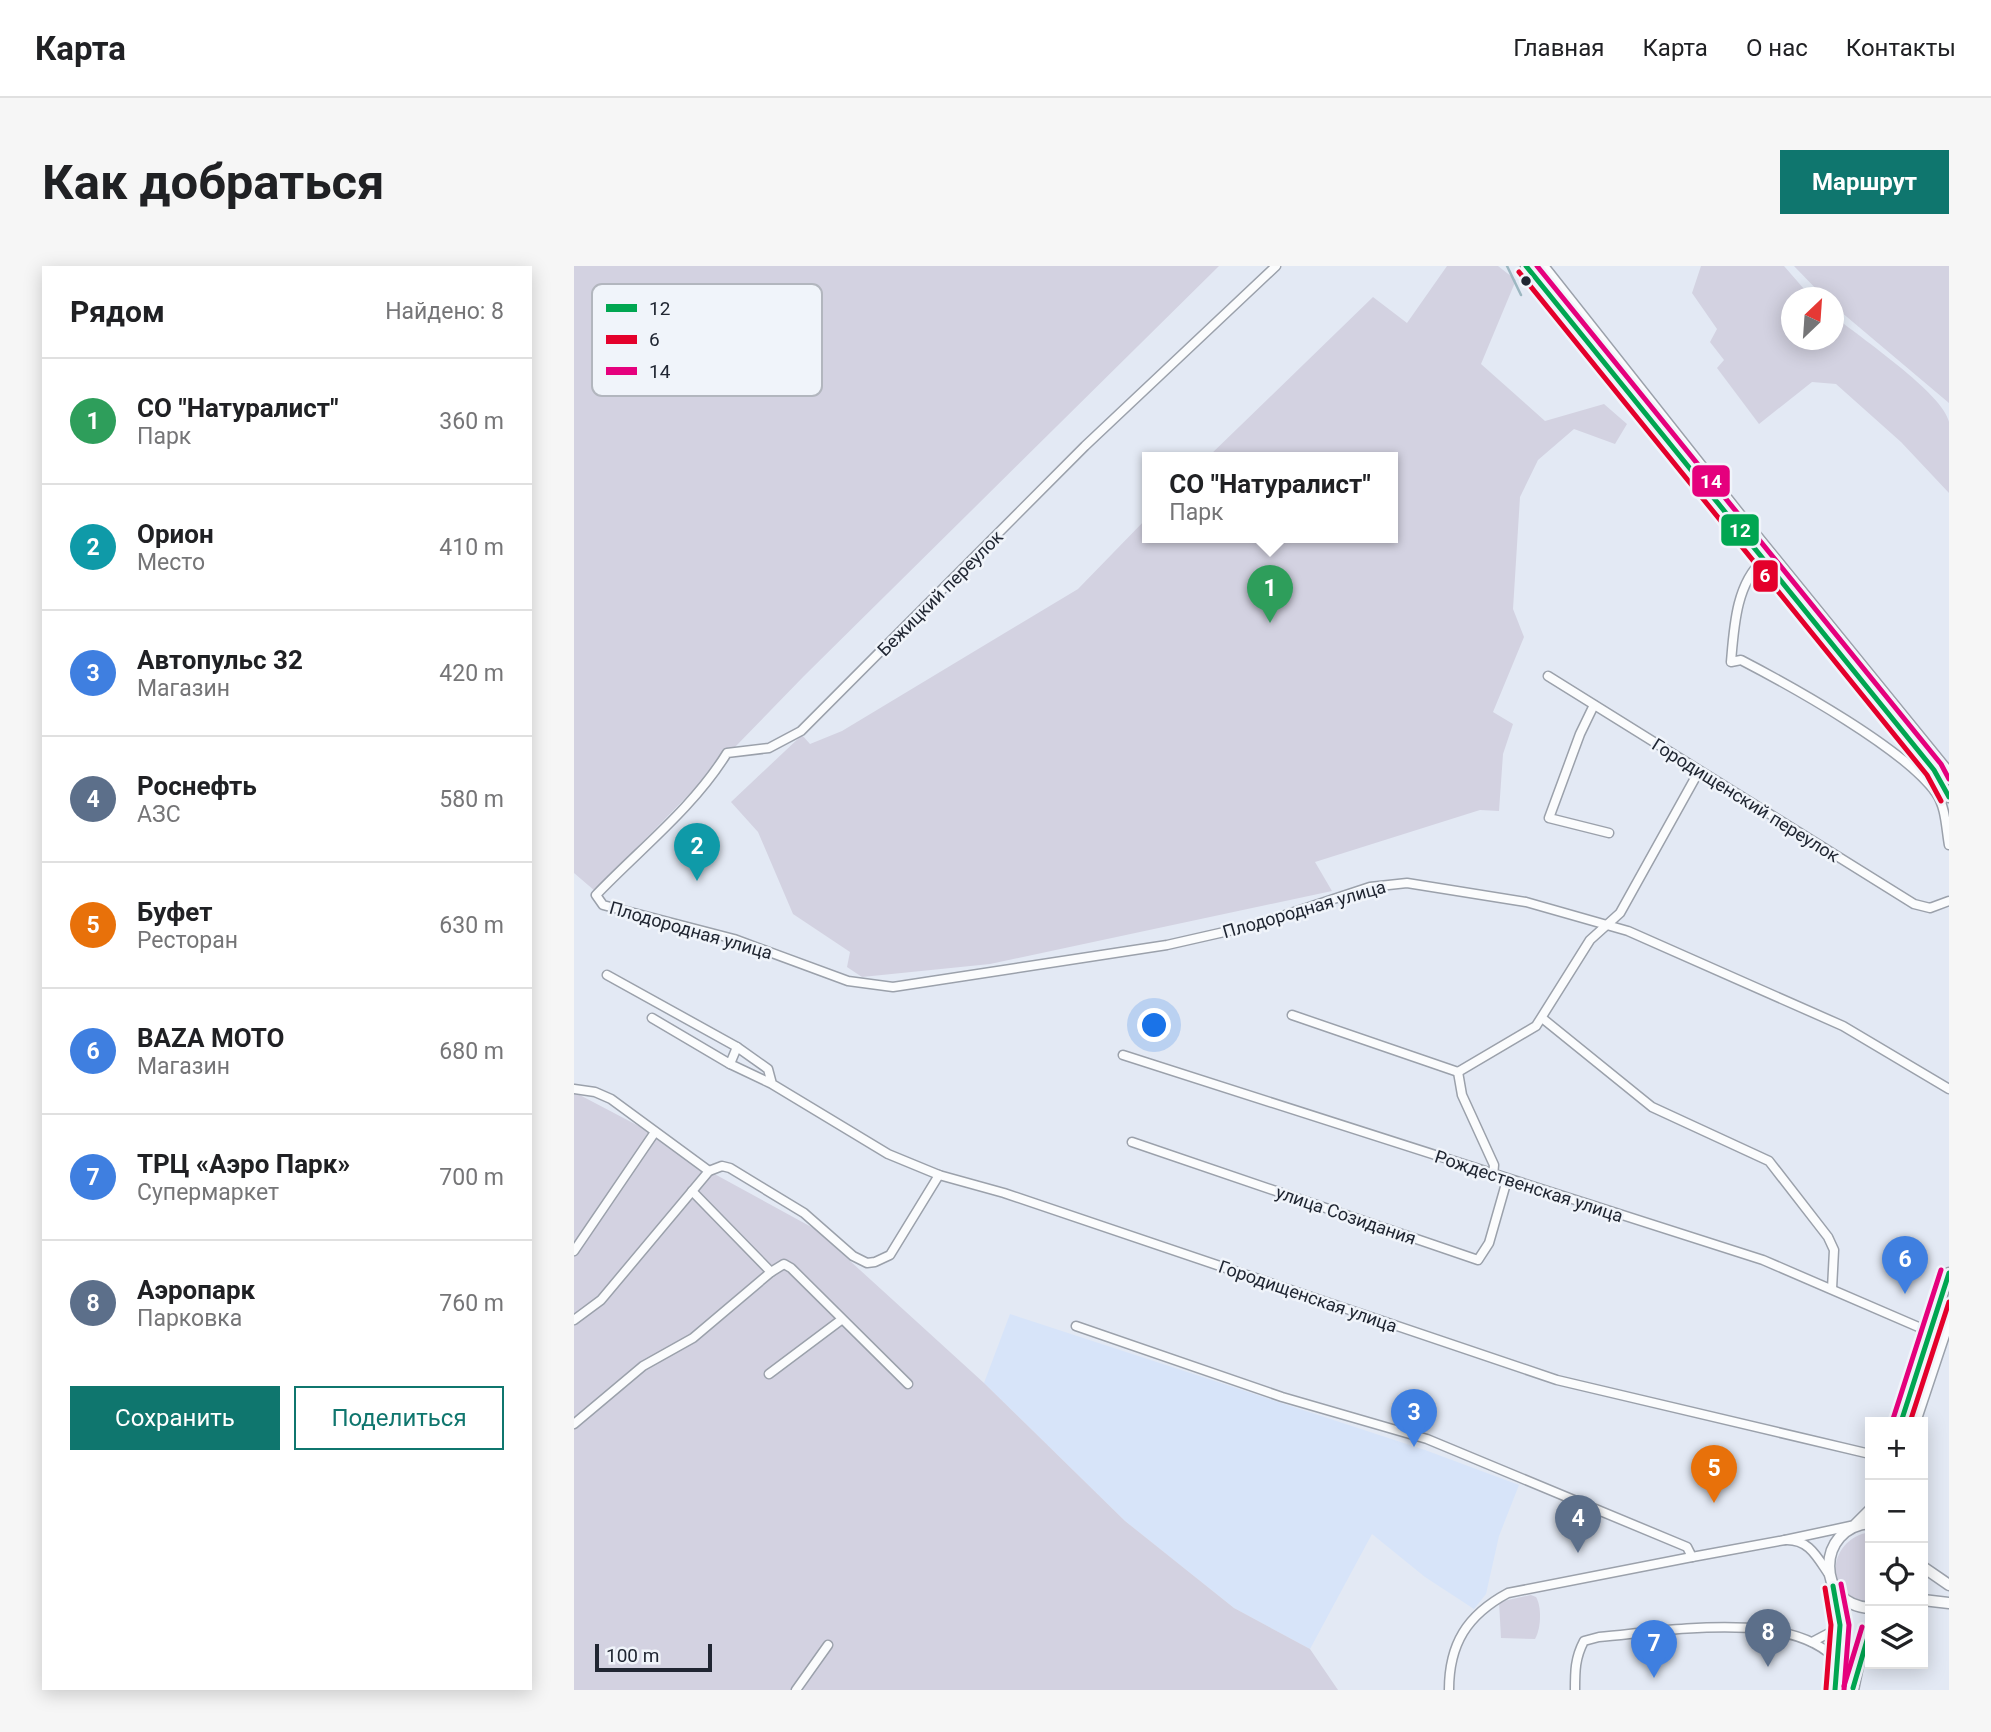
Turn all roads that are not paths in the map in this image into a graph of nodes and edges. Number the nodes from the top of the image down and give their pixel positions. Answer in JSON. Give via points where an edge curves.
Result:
{"nodes":[{"id":1,"x":1276,"y":266,"type":"edge"},
{"id":2,"x":1526,"y":266,"type":"edge"},
{"id":3,"x":1543,"y":266,"type":"edge"},
{"id":4,"x":1763,"y":560,"type":"junction"},
{"id":5,"x":1548,"y":676,"type":"dead end"},
{"id":6,"x":1594,"y":705,"type":"junction"},
{"id":7,"x":1699,"y":771,"type":"junction"},
{"id":8,"x":1949,"y":773,"type":"edge"},
{"id":9,"x":1949,"y":797,"type":"edge"},
{"id":10,"x":1609,"y":833,"type":"dead end"},
{"id":11,"x":1949,"y":845,"type":"edge"},
{"id":12,"x":596,"y":895,"type":"joint"},
{"id":13,"x":1949,"y":901,"type":"edge"},
{"id":14,"x":1608,"y":924,"type":"junction"},
{"id":15,"x":607,"y":975,"type":"dead end"},
{"id":16,"x":1292,"y":1015,"type":"dead end"},
{"id":17,"x":652,"y":1018,"type":"dead end"},
{"id":18,"x":1542,"y":1018,"type":"junction"},
{"id":19,"x":737,"y":1047,"type":"junction"},
{"id":20,"x":1123,"y":1055,"type":"dead end"},
{"id":21,"x":730,"y":1063,"type":"junction"},
{"id":22,"x":1458,"y":1072,"type":"junction"},
{"id":23,"x":772,"y":1084,"type":"junction"},
{"id":24,"x":574,"y":1089,"type":"edge"},
{"id":25,"x":1949,"y":1089,"type":"edge"},
{"id":26,"x":655,"y":1132,"type":"junction"},
{"id":27,"x":1132,"y":1142,"type":"dead end"},
{"id":28,"x":709,"y":1171,"type":"junction"},
{"id":29,"x":939,"y":1174,"type":"junction"},
{"id":30,"x":1493,"y":1176,"type":"junction"},
{"id":31,"x":1507,"y":1180,"type":"junction"},
{"id":32,"x":692,"y":1191,"type":"junction"},
{"id":33,"x":574,"y":1251,"type":"edge"},
{"id":34,"x":771,"y":1272,"type":"junction"},
{"id":35,"x":1949,"y":1273,"type":"edge"},
{"id":36,"x":1832,"y":1289,"type":"junction"},
{"id":37,"x":574,"y":1320,"type":"edge"},
{"id":38,"x":841,"y":1320,"type":"junction"},
{"id":39,"x":1949,"y":1320,"type":"edge"},
{"id":40,"x":1076,"y":1326,"type":"dead end"},
{"id":41,"x":1930,"y":1332,"type":"junction"},
{"id":42,"x":769,"y":1374,"type":"dead end"},
{"id":43,"x":908,"y":1384,"type":"dead end"},
{"id":44,"x":1903,"y":1417,"type":"edge"},
{"id":45,"x":1917,"y":1417,"type":"edge"},
{"id":46,"x":574,"y":1424,"type":"edge"},
{"id":47,"x":1865,"y":1451,"type":"edge"},
{"id":48,"x":1865,"y":1515,"type":"edge"},
{"id":49,"x":1865,"y":1523,"type":"edge"},
{"id":50,"x":1855,"y":1525,"type":"junction"},
{"id":51,"x":1784,"y":1540,"type":"junction"},
{"id":52,"x":1692,"y":1557,"type":"junction"},
{"id":53,"x":1928,"y":1570,"type":"edge"},
{"id":54,"x":1828,"y":1573,"type":"junction"},
{"id":55,"x":1949,"y":1585,"type":"edge"},
{"id":56,"x":1833,"y":1586,"type":"junction"},
{"id":57,"x":1928,"y":1601,"type":"edge"},
{"id":58,"x":1949,"y":1603,"type":"edge"},
{"id":59,"x":1865,"y":1607,"type":"edge"},
{"id":60,"x":1840,"y":1616,"type":"junction"},
{"id":61,"x":1812,"y":1642,"type":"junction"},
{"id":62,"x":1865,"y":1643,"type":"edge"},
{"id":63,"x":828,"y":1645,"type":"dead end"},
{"id":64,"x":1839,"y":1663,"type":"junction"},
{"id":65,"x":796,"y":1690,"type":"edge"},
{"id":66,"x":1449,"y":1690,"type":"edge"},
{"id":67,"x":1575,"y":1690,"type":"edge"},
{"id":68,"x":1835,"y":1690,"type":"edge"},
{"id":69,"x":1853,"y":1690,"type":"edge"}],
"edges":[{"from":1,"to":12,"type":"street","name":"Бежицкий переулок","via":[[1085,446],[801,731],[769,748],[727,753],[670,824]]},
{"from":2,"to":4,"type":"main road"},
{"from":3,"to":8,"type":"main road"},
{"from":4,"to":9,"type":"main road","via":[[1934,770]]},
{"from":4,"to":11,"type":"street","via":[[1746,578],[1731,662],[1741,660],[1766,673],[1896,755],[1936,792]]},
{"from":5,"to":6,"type":"street","name":"Городищенский переулок"},
{"from":6,"to":7,"type":"street","name":"Городищенский переулок"},
{"from":6,"to":10,"type":"street","via":[[1549,818]]},
{"from":7,"to":13,"type":"street","name":"Городищенский переулок","via":[[1914,904],[1930,908]]},
{"from":7,"to":14,"type":"street","via":[[1626,904]]},
{"from":12,"to":14,"type":"street","name":"Плодородная улица","via":[[608,908],[734,939],[848,981],[893,987],[1167,945],[1255,925],[1386,883],[1504,898]]},
{"from":14,"to":18,"type":"street","via":[[1590,940]]},
{"from":14,"to":25,"type":"street","name":"Плодородная улица","via":[[1843,1026]]},
{"from":15,"to":19,"type":"street","name":"Городищенская улица"},
{"from":16,"to":22,"type":"street"},
{"from":17,"to":21,"type":"street","name":"Городищенская улица"},
{"from":18,"to":22,"type":"street","via":[[1511,1043]]},
{"from":18,"to":36,"type":"street","via":[[1652,1107],[1769,1161],[1828,1237],[1834,1250]]},
{"from":19,"to":21,"type":"street"},
{"from":19,"to":23,"type":"street","name":"Городищенская улица","via":[[768,1069]]},
{"from":20,"to":30,"type":"street","name":"Рождественская улица"},
{"from":21,"to":23,"type":"street","name":"Городищенская улица"},
{"from":22,"to":30,"type":"street","via":[[1462,1096],[1494,1165]]},
{"from":23,"to":29,"type":"street","name":"Городищенская улица","via":[[888,1154]]},
{"from":24,"to":26,"type":"street","via":[[604,1095]]},
{"from":26,"to":28,"type":"street"},
{"from":26,"to":33,"type":"street"},
{"from":27,"to":31,"type":"street","name":"улица Созидания","via":[[1478,1260],[1489,1243]]},
{"from":28,"to":29,"type":"street","via":[[730,1168],[804,1213],[867,1263],[890,1255]]},
{"from":28,"to":32,"type":"street"},
{"from":29,"to":47,"type":"street","name":"Городищенская улица","via":[[1557,1380]]},
{"from":30,"to":31,"type":"street","name":"Рождественская улица"},
{"from":31,"to":36,"type":"street","name":"Рождественская улица","via":[[1763,1260]]},
{"from":32,"to":34,"type":"street"},
{"from":32,"to":37,"type":"street","via":[[601,1300]]},
{"from":34,"to":38,"type":"street","via":[[779,1266],[791,1268]]},
{"from":34,"to":46,"type":"street","via":[[693,1338],[643,1366]]},
{"from":35,"to":41,"type":"main road"},
{"from":36,"to":41,"type":"street","name":"Рождественская улица"},
{"from":38,"to":42,"type":"street"},
{"from":38,"to":43,"type":"street"},
{"from":39,"to":45,"type":"main road"},
{"from":40,"to":52,"type":"street","via":[[1282,1397],[1427,1439],[1687,1547]]},
{"from":41,"to":44,"type":"main road"},
{"from":48,"to":50,"type":"main road"},
{"from":49,"to":50,"type":"main road"},
{"from":50,"to":51,"type":"street"},
{"from":50,"to":54,"type":"main road","via":[[1833,1544]]},
{"from":51,"to":52,"type":"street"},
{"from":51,"to":54,"type":"street","via":[[1809,1546]]},
{"from":52,"to":66,"type":"street","via":[[1508,1593],[1470,1619],[1457,1640]]},
{"from":53,"to":55,"type":"main road"},
{"from":54,"to":56,"type":"main road"},
{"from":56,"to":59,"type":"main road","via":[[1850,1604]]},
{"from":56,"to":60,"type":"main road"},
{"from":57,"to":58,"type":"main road"},
{"from":60,"to":61,"type":"street","via":[[1831,1632]]},
{"from":60,"to":64,"type":"main road"},
{"from":61,"to":64,"type":"street"},
{"from":61,"to":67,"type":"street","via":[[1744,1625],[1590,1638],[1575,1660]]},
{"from":62,"to":69,"type":"main road"},
{"from":63,"to":65,"type":"street"},
{"from":64,"to":68,"type":"main road"}]}
